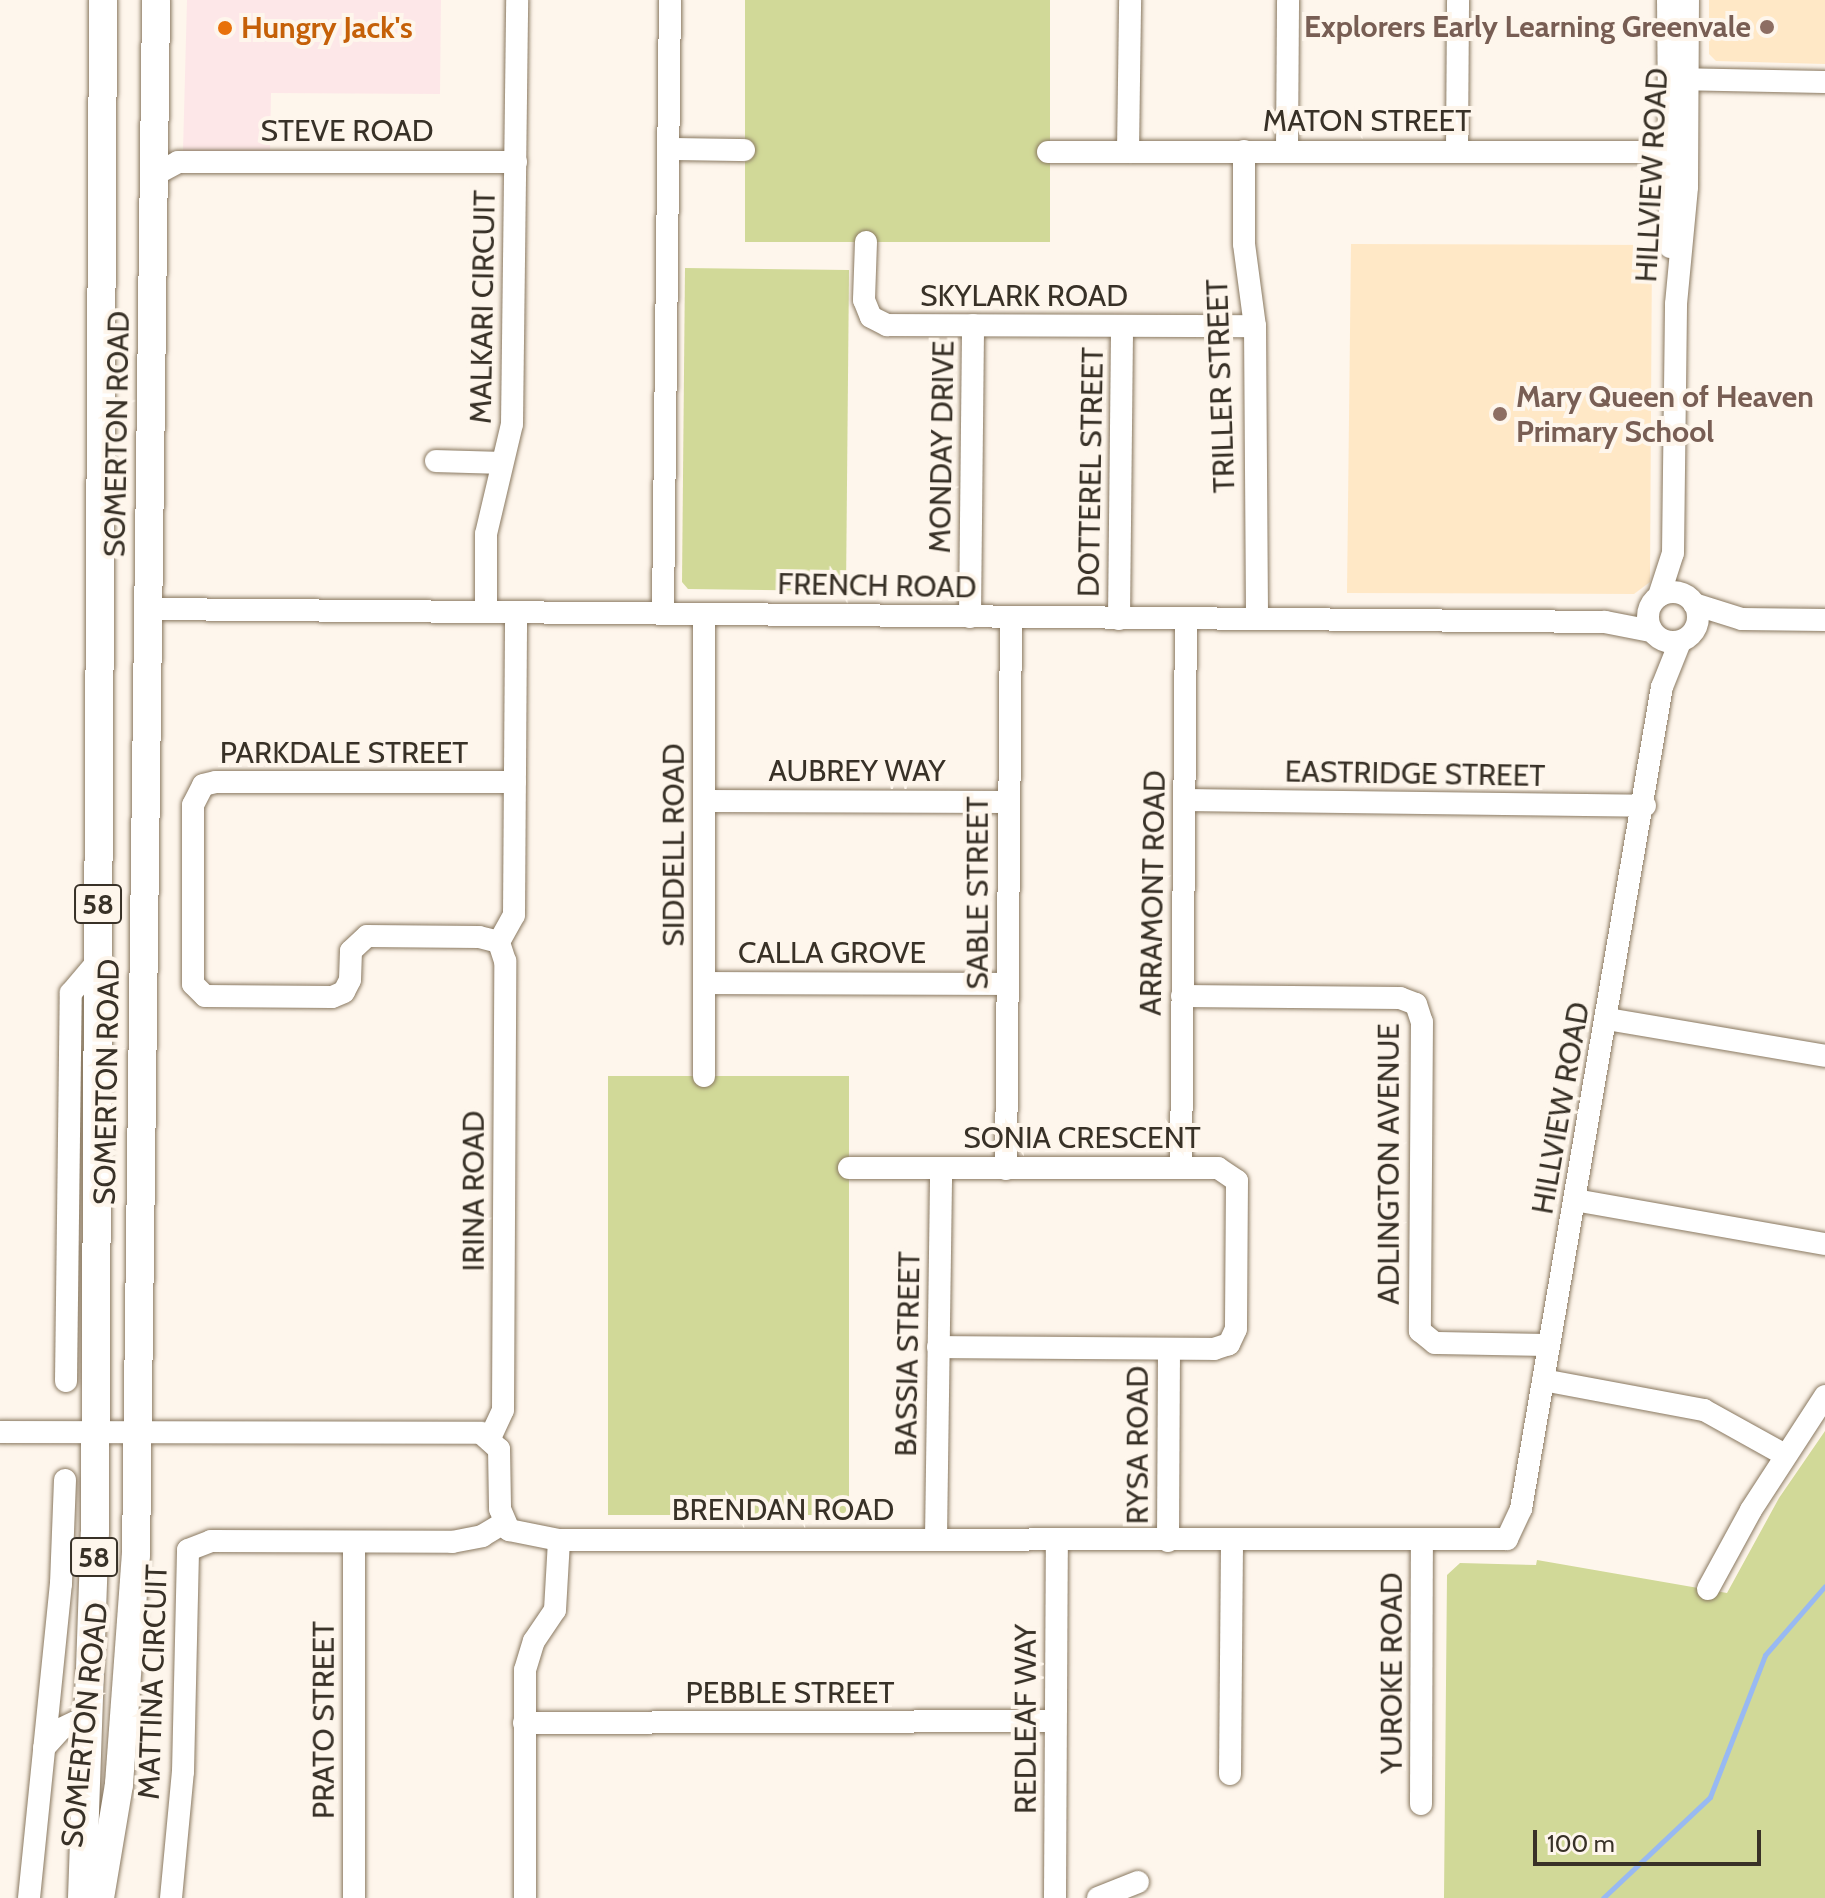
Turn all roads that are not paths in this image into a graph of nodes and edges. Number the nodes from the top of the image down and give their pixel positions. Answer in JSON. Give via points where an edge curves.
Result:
{"nodes":[{"id":1,"x":88,"y":0,"type":"edge"},
{"id":2,"x":103,"y":0,"type":"edge"},
{"id":3,"x":156,"y":0,"type":"edge"},
{"id":4,"x":517,"y":0,"type":"edge"},
{"id":5,"x":670,"y":0,"type":"edge"},
{"id":6,"x":1130,"y":0,"type":"edge"},
{"id":7,"x":1288,"y":0,"type":"edge"},
{"id":8,"x":1458,"y":0,"type":"edge"},
{"id":9,"x":1668,"y":0,"type":"edge"},
{"id":10,"x":1688,"y":0,"type":"edge"},
{"id":11,"x":103,"y":66,"type":"junction"},
{"id":12,"x":1677,"y":79,"type":"junction"},
{"id":13,"x":1825,"y":82,"type":"edge"},
{"id":14,"x":669,"y":149,"type":"junction"},
{"id":15,"x":744,"y":150,"type":"dead end"},
{"id":16,"x":1287,"y":150,"type":"junction"},
{"id":17,"x":1457,"y":150,"type":"junction"},
{"id":18,"x":1244,"y":151,"type":"junction"},
{"id":19,"x":1048,"y":152,"type":"dead end"},
{"id":20,"x":1128,"y":152,"type":"junction"},
{"id":21,"x":1677,"y":152,"type":"junction"},
{"id":22,"x":516,"y":162,"type":"junction"},
{"id":23,"x":166,"y":168,"type":"junction"},
{"id":24,"x":866,"y":242,"type":"dead end"},
{"id":25,"x":973,"y":325,"type":"junction"},
{"id":26,"x":1122,"y":326,"type":"junction"},
{"id":27,"x":1255,"y":326,"type":"junction"},
{"id":28,"x":436,"y":461,"type":"dead end"},
{"id":29,"x":502,"y":463,"type":"junction"},
{"id":30,"x":1673,"y":553,"type":"junction"},
{"id":31,"x":1656,"y":598,"type":"junction"},
{"id":32,"x":1688,"y":599,"type":"junction"},
{"id":33,"x":149,"y":609,"type":"junction"},
{"id":34,"x":486,"y":611,"type":"junction"},
{"id":35,"x":516,"y":612,"type":"junction"},
{"id":36,"x":663,"y":613,"type":"junction"},
{"id":37,"x":704,"y":614,"type":"junction"},
{"id":38,"x":970,"y":617,"type":"junction"},
{"id":39,"x":1011,"y":618,"type":"junction"},
{"id":40,"x":1119,"y":619,"type":"junction"},
{"id":41,"x":1257,"y":619,"type":"junction"},
{"id":42,"x":1742,"y":619,"type":"junction"},
{"id":43,"x":1186,"y":620,"type":"junction"},
{"id":44,"x":1825,"y":620,"type":"edge"},
{"id":45,"x":1605,"y":622,"type":"junction"},
{"id":46,"x":1654,"y":634,"type":"junction"},
{"id":47,"x":1686,"y":638,"type":"junction"},
{"id":48,"x":1662,"y":687,"type":"junction"},
{"id":49,"x":515,"y":782,"type":"junction"},
{"id":50,"x":1184,"y":800,"type":"junction"},
{"id":51,"x":705,"y":801,"type":"junction"},
{"id":52,"x":1009,"y":802,"type":"junction"},
{"id":53,"x":1645,"y":806,"type":"junction"},
{"id":54,"x":499,"y":942,"type":"junction"},
{"id":55,"x":98,"y":961,"type":"junction"},
{"id":56,"x":704,"y":983,"type":"junction"},
{"id":57,"x":1007,"y":984,"type":"junction"},
{"id":58,"x":1182,"y":996,"type":"junction"},
{"id":59,"x":1607,"y":1019,"type":"junction"},
{"id":60,"x":1825,"y":1056,"type":"edge"},
{"id":61,"x":704,"y":1076,"type":"dead end"},
{"id":62,"x":849,"y":1168,"type":"dead end"},
{"id":63,"x":1181,"y":1168,"type":"junction"},
{"id":64,"x":941,"y":1169,"type":"junction"},
{"id":65,"x":1006,"y":1169,"type":"junction"},
{"id":66,"x":1575,"y":1200,"type":"junction"},
{"id":67,"x":1825,"y":1244,"type":"edge"},
{"id":68,"x":67,"y":1334,"type":"junction"},
{"id":69,"x":1549,"y":1345,"type":"junction"},
{"id":70,"x":938,"y":1347,"type":"junction"},
{"id":71,"x":1169,"y":1349,"type":"junction"},
{"id":72,"x":96,"y":1375,"type":"junction"},
{"id":73,"x":1543,"y":1380,"type":"junction"},
{"id":74,"x":66,"y":1381,"type":"dead end"},
{"id":75,"x":1825,"y":1396,"type":"edge"},
{"id":76,"x":96,"y":1429,"type":"junction"},
{"id":77,"x":137,"y":1429,"type":"junction"},
{"id":78,"x":0,"y":1432,"type":"edge"},
{"id":79,"x":490,"y":1438,"type":"junction"},
{"id":80,"x":1785,"y":1455,"type":"junction"},
{"id":81,"x":65,"y":1480,"type":"dead end"},
{"id":82,"x":504,"y":1523,"type":"junction"},
{"id":83,"x":1511,"y":1537,"type":"joint"},
{"id":84,"x":936,"y":1539,"type":"junction"},
{"id":85,"x":559,"y":1540,"type":"junction"},
{"id":86,"x":1057,"y":1540,"type":"junction"},
{"id":87,"x":1168,"y":1541,"type":"junction"},
{"id":88,"x":1232,"y":1541,"type":"junction"},
{"id":89,"x":354,"y":1542,"type":"junction"},
{"id":90,"x":1422,"y":1542,"type":"junction"},
{"id":91,"x":1708,"y":1589,"type":"dead end"},
{"id":92,"x":88,"y":1716,"type":"junction"},
{"id":93,"x":1055,"y":1721,"type":"junction"},
{"id":94,"x":524,"y":1723,"type":"junction"},
{"id":95,"x":44,"y":1748,"type":"junction"},
{"id":96,"x":1230,"y":1774,"type":"dead end"},
{"id":97,"x":1421,"y":1804,"type":"dead end"},
{"id":98,"x":1138,"y":1882,"type":"dead end"},
{"id":99,"x":98,"y":1890,"type":"edge"},
{"id":100,"x":29,"y":1898,"type":"edge"},
{"id":101,"x":82,"y":1898,"type":"edge"},
{"id":102,"x":171,"y":1898,"type":"edge"},
{"id":103,"x":354,"y":1898,"type":"edge"},
{"id":104,"x":525,"y":1898,"type":"edge"},
{"id":105,"x":1055,"y":1898,"type":"edge"},
{"id":106,"x":1098,"y":1898,"type":"edge"}],
"edges":[{"from":1,"to":11,"type":"main road"},
{"from":2,"to":11,"type":"main road","name":"SOMERTON ROAD"},
{"from":3,"to":23,"type":"main road","name":"SOMERTON ROAD","number":"58","via":[[154,142]]},
{"from":4,"to":22,"type":"street","name":"MALKARI CIRCUIT"},
{"from":5,"to":14,"type":"street"},
{"from":6,"to":20,"type":"street"},
{"from":7,"to":16,"type":"street"},
{"from":8,"to":17,"type":"street"},
{"from":9,"to":12,"type":"street","name":"HILLVIEW ROAD"},
{"from":10,"to":12,"type":"street","name":"HILLVIEW ROAD"},
{"from":11,"to":55,"type":"main road","name":"SOMERTON ROAD","number":"58"},
{"from":12,"to":13,"type":"street"},
{"from":12,"to":21,"type":"street","name":"HILLVIEW ROAD"},
{"from":14,"to":15,"type":"street"},
{"from":14,"to":36,"type":"street"},
{"from":16,"to":17,"type":"street","name":"MATON STREET"},
{"from":16,"to":18,"type":"street","name":"MATON STREET"},
{"from":17,"to":21,"type":"street","name":"MATON STREET"},
{"from":18,"to":20,"type":"street","name":"MATON STREET"},
{"from":18,"to":27,"type":"street","name":"TRILLER STREET","via":[[1244,244]]},
{"from":19,"to":20,"type":"street","name":"MATON STREET"},
{"from":21,"to":30,"type":"street","name":"HILLVIEW ROAD"},
{"from":22,"to":23,"type":"street","name":"STEVE ROAD"},
{"from":22,"to":29,"type":"street","name":"MALKARI CIRCUIT","via":[[512,424]]},
{"from":23,"to":33,"type":"main road","name":"SOMERTON ROAD","number":"58"},
{"from":24,"to":25,"type":"street","name":"SKYLARK ROAD","via":[[864,300],[871,317],[887,325]]},
{"from":25,"to":26,"type":"street","name":"SKYLARK ROAD"},
{"from":25,"to":38,"type":"street","name":"MONDAY DRIVE"},
{"from":26,"to":27,"type":"street","name":"SKYLARK ROAD"},
{"from":26,"to":40,"type":"street","name":"DOTTEREL STREET"},
{"from":27,"to":41,"type":"street","name":"TRILLER STREET"},
{"from":28,"to":29,"type":"street"},
{"from":29,"to":34,"type":"street","name":"MALKARI CIRCUIT","via":[[486,534]]},
{"from":30,"to":31,"type":"street","name":"HILLVIEW ROAD"},
{"from":30,"to":32,"type":"street","name":"HILLVIEW ROAD"},
{"from":31,"to":32,"type":"street"},
{"from":31,"to":45,"type":"street","name":"FRENCH ROAD"},
{"from":31,"to":46,"type":"street","via":[[1647,616]]},
{"from":32,"to":42,"type":"street"},
{"from":32,"to":47,"type":"street","via":[[1698,619]]},
{"from":33,"to":34,"type":"street","name":"FRENCH ROAD"},
{"from":33,"to":77,"type":"main road","name":"SOMERTON ROAD","number":"58"},
{"from":34,"to":35,"type":"street","name":"FRENCH ROAD"},
{"from":35,"to":36,"type":"street","name":"FRENCH ROAD"},
{"from":35,"to":49,"type":"street"},
{"from":36,"to":37,"type":"street","name":"FRENCH ROAD"},
{"from":37,"to":38,"type":"street","name":"FRENCH ROAD"},
{"from":37,"to":51,"type":"street","name":"SIDDELL ROAD"},
{"from":38,"to":39,"type":"street","name":"FRENCH ROAD"},
{"from":39,"to":40,"type":"street","name":"FRENCH ROAD"},
{"from":39,"to":52,"type":"street","name":"SABLE STREET"},
{"from":40,"to":43,"type":"street","name":"FRENCH ROAD"},
{"from":41,"to":43,"type":"street","name":"FRENCH ROAD"},
{"from":41,"to":45,"type":"street","name":"FRENCH ROAD"},
{"from":42,"to":44,"type":"street"},
{"from":42,"to":47,"type":"street"},
{"from":43,"to":50,"type":"street","name":"ARRAMONT ROAD"},
{"from":45,"to":46,"type":"street","name":"FRENCH ROAD"},
{"from":46,"to":47,"type":"street"},
{"from":46,"to":48,"type":"street","name":"HILLVIEW ROAD"},
{"from":47,"to":48,"type":"street","name":"HILLVIEW ROAD"},
{"from":48,"to":53,"type":"street","name":"HILLVIEW ROAD"},
{"from":49,"to":54,"type":"street","via":[[514,915]]},
{"from":49,"to":54,"type":"street","name":"PARKDALE STREET","via":[[216,782],[203,785],[193,805],[193,984],[205,996],[332,997],[344,992],[351,951],[367,936],[479,937]]},
{"from":50,"to":53,"type":"street","name":"EASTRIDGE STREET"},
{"from":50,"to":58,"type":"street","name":"ARRAMONT ROAD"},
{"from":51,"to":52,"type":"street","name":"AUBREY WAY"},
{"from":51,"to":56,"type":"street","name":"SIDDELL ROAD"},
{"from":52,"to":57,"type":"street","name":"SABLE STREET"},
{"from":53,"to":59,"type":"street","name":"HILLVIEW ROAD"},
{"from":54,"to":79,"type":"street","name":"IRINA ROAD","via":[[505,961],[503,1410]]},
{"from":55,"to":68,"type":"street","name":"SOMERTON ROAD","via":[[71,993]]},
{"from":55,"to":72,"type":"main road","name":"SOMERTON ROAD","number":"58"},
{"from":56,"to":57,"type":"street","name":"CALLA GROVE"},
{"from":56,"to":61,"type":"street","name":"SIDDELL ROAD"},
{"from":57,"to":65,"type":"street","name":"SABLE STREET"},
{"from":58,"to":63,"type":"street","name":"ARRAMONT ROAD"},
{"from":58,"to":69,"type":"street","name":"ADLINGTON AVENUE","via":[[1400,998],[1416,1004],[1422,1022],[1420,1331],[1435,1343]]},
{"from":59,"to":60,"type":"street"},
{"from":59,"to":66,"type":"street","name":"HILLVIEW ROAD"},
{"from":62,"to":64,"type":"street","name":"SONIA CRESCENT"},
{"from":63,"to":65,"type":"street","name":"SONIA CRESCENT"},
{"from":63,"to":71,"type":"street","name":"SONIA CRESCENT","via":[[1218,1168],[1237,1181],[1236,1329],[1221,1348]]},
{"from":64,"to":65,"type":"street","name":"SONIA CRESCENT"},
{"from":64,"to":70,"type":"street","name":"BASSIA STREET"},
{"from":66,"to":67,"type":"street"},
{"from":66,"to":69,"type":"street","name":"HILLVIEW ROAD"},
{"from":68,"to":72,"type":"street"},
{"from":68,"to":74,"type":"street","name":"SOMERTON ROAD"},
{"from":69,"to":73,"type":"street","name":"HILLVIEW ROAD"},
{"from":70,"to":71,"type":"street","name":"SONIA CRESCENT"},
{"from":70,"to":84,"type":"street","name":"BASSIA STREET"},
{"from":71,"to":87,"type":"street","name":"RYSA ROAD"},
{"from":72,"to":76,"type":"main road","name":"SOMERTON ROAD","number":"58"},
{"from":73,"to":80,"type":"street","via":[[1704,1410]]},
{"from":73,"to":83,"type":"street","name":"HILLVIEW ROAD","via":[[1519,1520]]},
{"from":75,"to":80,"type":"street"},
{"from":76,"to":77,"type":"street"},
{"from":76,"to":78,"type":"street"},
{"from":76,"to":92,"type":"main road","name":"SOMERTON ROAD","number":"58"},
{"from":77,"to":79,"type":"street","via":[[467,1430]]},
{"from":77,"to":99,"type":"main road","name":"SOMERTON ROAD","via":[[131,1650],[119,1784]]},
{"from":79,"to":82,"type":"street","via":[[501,1459]]},
{"from":80,"to":91,"type":"street"},
{"from":81,"to":95,"type":"street","name":"SOMERTON ROAD"},
{"from":82,"to":85,"type":"street","name":"BRENDAN ROAD","via":[[516,1535]]},
{"from":82,"to":89,"type":"street","name":"MATTINA CIRCUIT","via":[[482,1536],[452,1542]]},
{"from":83,"to":90,"type":"street","name":"BRENDAN ROAD"},
{"from":84,"to":85,"type":"street","name":"BRENDAN ROAD"},
{"from":84,"to":86,"type":"street","name":"BRENDAN ROAD"},
{"from":85,"to":94,"type":"street","via":[[555,1610],[528,1654]]},
{"from":86,"to":87,"type":"street","name":"BRENDAN ROAD"},
{"from":86,"to":93,"type":"street","name":"REDLEAF WAY"},
{"from":87,"to":88,"type":"street","name":"BRENDAN ROAD"},
{"from":88,"to":90,"type":"street","name":"BRENDAN ROAD"},
{"from":88,"to":96,"type":"street"},
{"from":89,"to":102,"type":"street","name":"MATTINA CIRCUIT","via":[[211,1541],[188,1550],[183,1772]]},
{"from":89,"to":103,"type":"street","name":"PRATO STREET"},
{"from":90,"to":97,"type":"street","name":"YUROKE ROAD"},
{"from":92,"to":95,"type":"street","name":"SOMERTON ROAD","via":[[61,1729]]},
{"from":92,"to":101,"type":"main road","name":"SOMERTON ROAD","number":"58"},
{"from":93,"to":94,"type":"street","name":"PEBBLE STREET"},
{"from":93,"to":105,"type":"street","name":"REDLEAF WAY"},
{"from":94,"to":104,"type":"street"},
{"from":95,"to":100,"type":"street","name":"SOMERTON ROAD"},
{"from":98,"to":106,"type":"street"}]}
